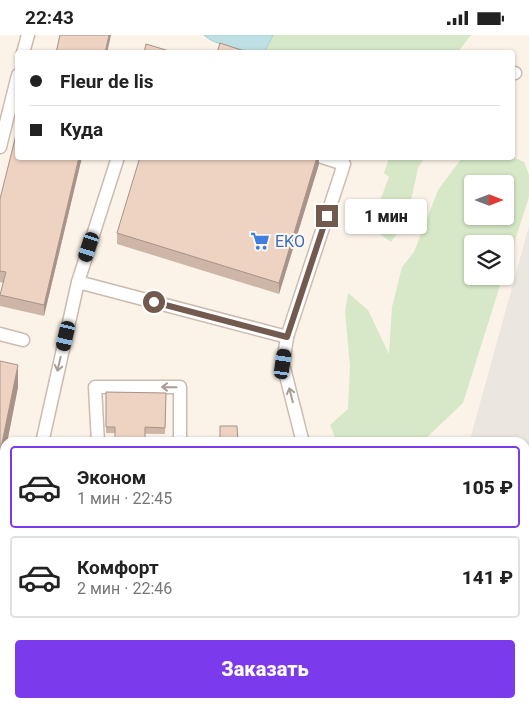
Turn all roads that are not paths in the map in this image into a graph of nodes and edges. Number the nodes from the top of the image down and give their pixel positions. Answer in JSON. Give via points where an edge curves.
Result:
{"nodes":[{"id":1,"x":28,"y":35,"type":"edge"},
{"id":2,"x":24,"y":50,"type":"edge"},
{"id":3,"x":15,"y":82,"type":"edge"},
{"id":4,"x":4,"y":110,"type":"edge"},
{"id":5,"x":0,"y":147,"type":"edge"},
{"id":6,"x":117,"y":160,"type":"edge"},
{"id":7,"x":348,"y":161,"type":"edge"},
{"id":8,"x":78,"y":282,"type":"junction"},
{"id":9,"x":0,"y":333,"type":"edge"},
{"id":10,"x":287,"y":337,"type":"junction"},
{"id":11,"x":23,"y":340,"type":"dead end"},
{"id":12,"x":43,"y":437,"type":"edge"},
{"id":13,"x":98,"y":437,"type":"edge"},
{"id":14,"x":180,"y":437,"type":"edge"},
{"id":15,"x":301,"y":437,"type":"edge"}],
"edges":[{"from":1,"to":2,"type":"lane"},
{"from":3,"to":4,"type":"lane"},
{"from":4,"to":5,"type":"lane"},
{"from":6,"to":8,"type":"lane"},
{"from":7,"to":10,"type":"lane"},
{"from":8,"to":10,"type":"lane"},
{"from":8,"to":12,"type":"lane","one_way":true},
{"from":9,"to":11,"type":"lane"},
{"from":15,"to":10,"type":"lane","one_way":true,"via":[[283,364]]},
{"from":14,"to":13,"type":"lane","one_way":true,"via":[[180,387],[96,387]]}]}
